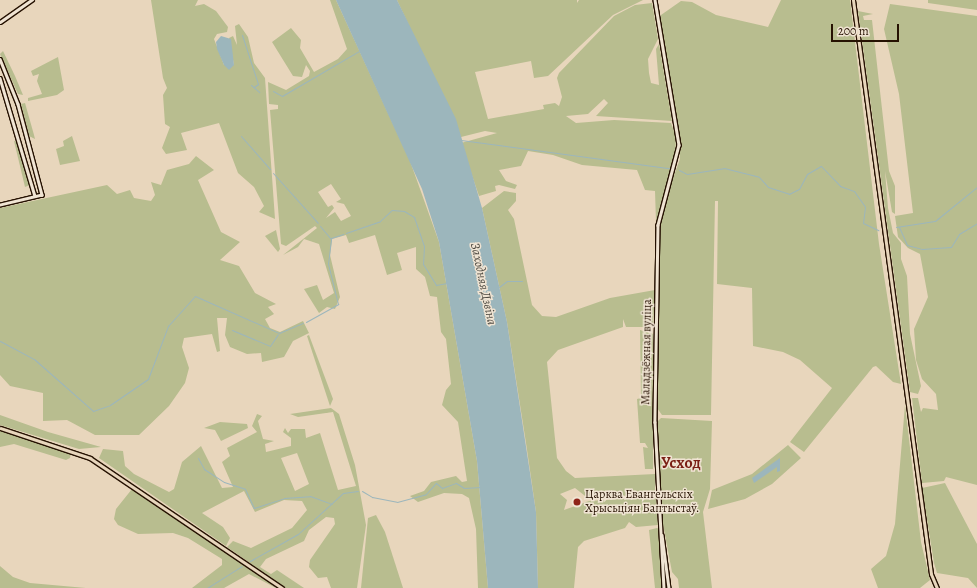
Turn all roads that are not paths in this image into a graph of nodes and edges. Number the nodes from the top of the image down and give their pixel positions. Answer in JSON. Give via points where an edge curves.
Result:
{"nodes":[{"id":1,"x":32,"y":0,"type":"edge"},
{"id":2,"x":655,"y":0,"type":"edge"},
{"id":3,"x":853,"y":0,"type":"edge"},
{"id":4,"x":0,"y":22,"type":"edge"},
{"id":5,"x":0,"y":59,"type":"edge"},
{"id":6,"x":0,"y":78,"type":"edge"},
{"id":7,"x":24,"y":124,"type":"junction"},
{"id":8,"x":16,"y":126,"type":"junction"},
{"id":9,"x":35,"y":196,"type":"junction"},
{"id":10,"x":0,"y":205,"type":"edge"},
{"id":11,"x":0,"y":428,"type":"edge"},
{"id":12,"x":661,"y":526,"type":"junction"},
{"id":13,"x":282,"y":588,"type":"edge"},
{"id":14,"x":664,"y":588,"type":"edge"},
{"id":15,"x":670,"y":588,"type":"edge"},
{"id":16,"x":937,"y":588,"type":"edge"}],
"edges":[{"from":1,"to":4,"type":"main road"},
{"from":2,"to":12,"type":"main road","name":"Маладзёжная вуліца","via":[[678,137],[678,159],[658,225],[655,411]]},
{"from":3,"to":16,"type":"main road","via":[[931,574]]},
{"from":5,"to":7,"type":"main road"},
{"from":6,"to":8,"type":"main road"},
{"from":7,"to":8,"type":"main road"},
{"from":7,"to":9,"type":"main road","via":[[42,194]]},
{"from":8,"to":9,"type":"main road"},
{"from":9,"to":10,"type":"main road"},
{"from":11,"to":13,"type":"main road","via":[[90,458]]},
{"from":12,"to":14,"type":"main road","name":"Маладзёжная вуліца"},
{"from":12,"to":15,"type":"main road","name":"Маладзёжная вуліца","via":[[667,550]]}]}
